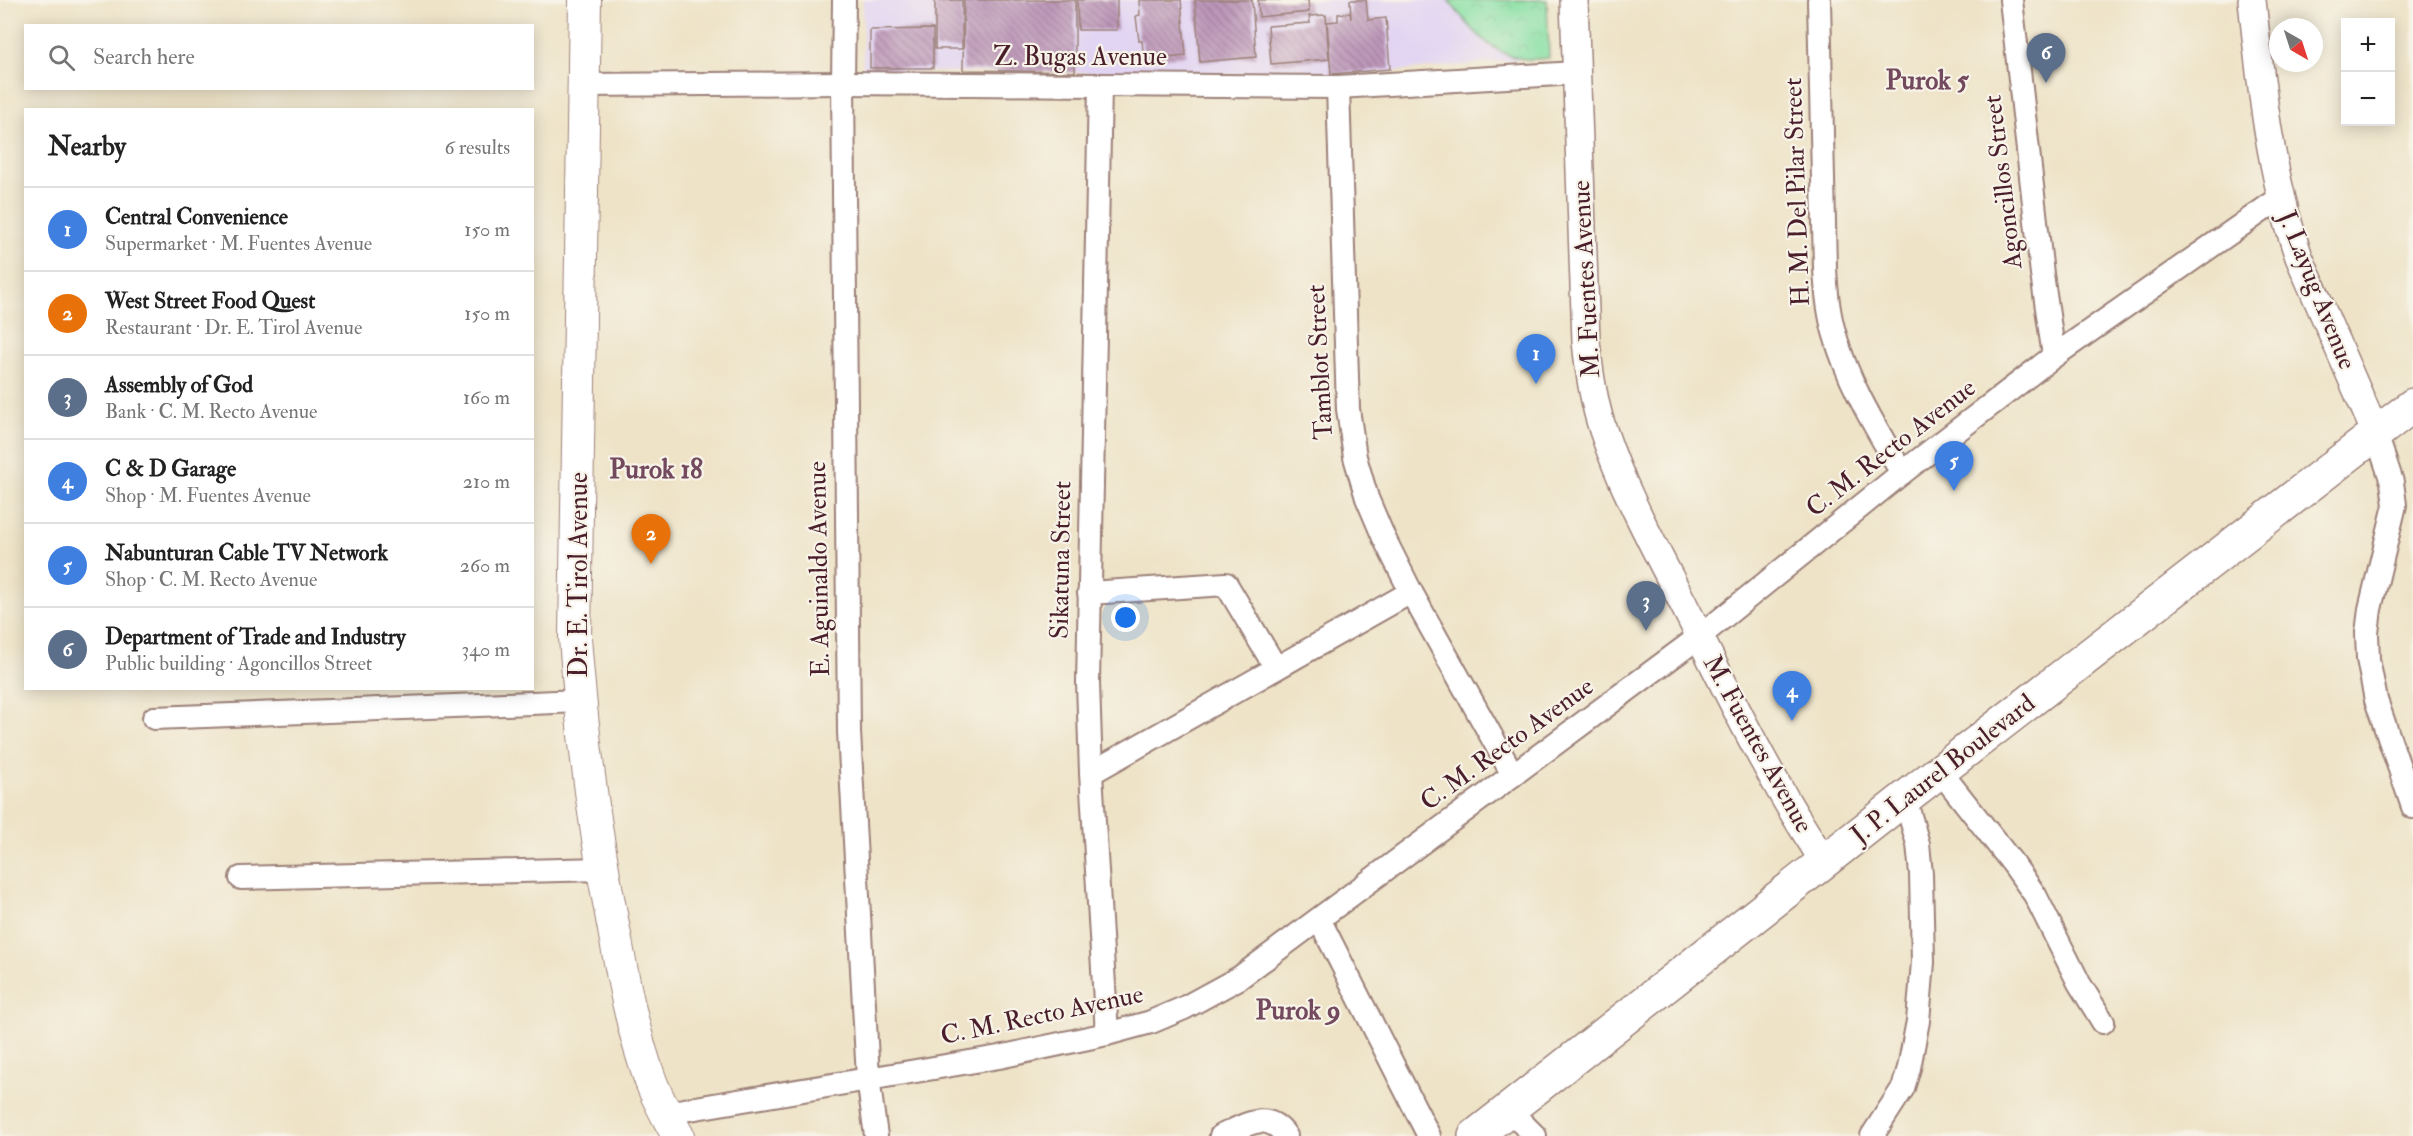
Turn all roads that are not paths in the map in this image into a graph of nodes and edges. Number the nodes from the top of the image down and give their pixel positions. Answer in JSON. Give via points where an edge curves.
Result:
{"nodes":[{"id":1,"x":585,"y":0,"type":"edge"},
{"id":2,"x":844,"y":0,"type":"edge"},
{"id":3,"x":1574,"y":0,"type":"edge"},
{"id":4,"x":1819,"y":0,"type":"edge"},
{"id":5,"x":2011,"y":0,"type":"edge"},
{"id":6,"x":2252,"y":0,"type":"edge"},
{"id":7,"x":1576,"y":73,"type":"junction"},
{"id":8,"x":843,"y":83,"type":"junction"},
{"id":9,"x":584,"y":85,"type":"junction"},
{"id":10,"x":1100,"y":86,"type":"junction"},
{"id":11,"x":1338,"y":87,"type":"junction"},
{"id":12,"x":2280,"y":198,"type":"junction"},
{"id":13,"x":2054,"y":356,"type":"junction"},
{"id":14,"x":2413,"y":405,"type":"edge"},
{"id":15,"x":2376,"y":434,"type":"junction"},
{"id":16,"x":1902,"y":473,"type":"junction"},
{"id":17,"x":1411,"y":592,"type":"junction"},
{"id":18,"x":1089,"y":593,"type":"junction"},
{"id":19,"x":1700,"y":637,"type":"junction"},
{"id":20,"x":1276,"y":668,"type":"junction"},
{"id":21,"x":580,"y":701,"type":"junction"},
{"id":22,"x":154,"y":718,"type":"dead end"},
{"id":23,"x":1940,"y":771,"type":"junction"},
{"id":24,"x":1091,"y":772,"type":"junction"},
{"id":25,"x":1513,"y":775,"type":"junction"},
{"id":26,"x":1905,"y":798,"type":"junction"},
{"id":27,"x":2413,"y":807,"type":"edge"},
{"id":28,"x":1824,"y":861,"type":"junction"},
{"id":29,"x":602,"y":869,"type":"junction"},
{"id":30,"x":241,"y":878,"type":"dead end"},
{"id":31,"x":1319,"y":919,"type":"junction"},
{"id":32,"x":2103,"y":1022,"type":"dead end"},
{"id":33,"x":1107,"y":1034,"type":"junction"},
{"id":34,"x":868,"y":1078,"type":"junction"},
{"id":35,"x":1509,"y":1110,"type":"junction"},
{"id":36,"x":672,"y":1124,"type":"edge"},
{"id":37,"x":876,"y":1136,"type":"edge"},
{"id":38,"x":1221,"y":1136,"type":"edge"},
{"id":39,"x":1286,"y":1136,"type":"edge"},
{"id":40,"x":1429,"y":1136,"type":"edge"},
{"id":41,"x":1475,"y":1136,"type":"edge"},
{"id":42,"x":1535,"y":1136,"type":"edge"},
{"id":43,"x":1872,"y":1136,"type":"edge"}],
"edges":[{"from":1,"to":9,"type":"main road","name":"Dr. E. Tirol Avenue"},
{"from":2,"to":8,"type":"street","name":"E. Aguinaldo Avenue"},
{"from":3,"to":7,"type":"street","name":"M. Fuentes Avenue"},
{"from":4,"to":16,"type":"street","name":"H. M. Del Pilar Street","via":[[1827,299],[1834,332],[1857,393]]},
{"from":5,"to":13,"type":"street","name":"Agoncillos Street"},
{"from":6,"to":12,"type":"street","name":"J. Layug Avenue","via":[[2261,92]]},
{"from":7,"to":11,"type":"street","name":"Z. Bugas Avenue"},
{"from":7,"to":19,"type":"street","name":"M. Fuentes Avenue","via":[[1583,297],[1590,383],[1615,464]]},
{"from":8,"to":9,"type":"street","name":"Z. Bugas Avenue"},
{"from":8,"to":10,"type":"street","name":"Z. Bugas Avenue"},
{"from":8,"to":34,"type":"street","name":"E. Aguinaldo Avenue","via":[[849,732]]},
{"from":9,"to":21,"type":"main road","name":"Dr. E. Tirol Avenue","via":[[575,638]]},
{"from":10,"to":11,"type":"street","name":"Z. Bugas Avenue"},
{"from":10,"to":18,"type":"street","name":"Sikatuna Street"},
{"from":11,"to":17,"type":"street","name":"Tamblot Street","via":[[1349,418],[1367,498]]},
{"from":12,"to":13,"type":"street","name":"C. M. Recto Avenue"},
{"from":12,"to":15,"type":"street","name":"J. Layug Avenue","via":[[2299,257]]},
{"from":13,"to":16,"type":"street","name":"C. M. Recto Avenue"},
{"from":14,"to":15,"type":"main road","name":"J. P. Laurel Boulevard"},
{"from":15,"to":23,"type":"main road","name":"J. P. Laurel Boulevard"},
{"from":15,"to":27,"type":"street","via":[[2392,482],[2395,505],[2370,609],[2368,659],[2376,700]]},
{"from":16,"to":19,"type":"street","name":"C. M. Recto Avenue"},
{"from":17,"to":20,"type":"street"},
{"from":17,"to":25,"type":"street","name":"Tamblot Street"},
{"from":18,"to":20,"type":"street","via":[[1226,584]]},
{"from":18,"to":24,"type":"street","name":"Sikatuna Street"},
{"from":19,"to":25,"type":"street","name":"C. M. Recto Avenue"},
{"from":19,"to":28,"type":"street","name":"M. Fuentes Avenue","via":[[1785,801]]},
{"from":20,"to":24,"type":"street"},
{"from":21,"to":22,"type":"street"},
{"from":21,"to":29,"type":"main road","name":"Dr. E. Tirol Avenue"},
{"from":23,"to":26,"type":"main road","name":"J. P. Laurel Boulevard"},
{"from":23,"to":32,"type":"street","via":[[2035,895]]},
{"from":24,"to":33,"type":"street","name":"Sikatuna Street"},
{"from":25,"to":31,"type":"street","name":"C. M. Recto Avenue"},
{"from":26,"to":28,"type":"main road","name":"J. P. Laurel Boulevard"},
{"from":26,"to":43,"type":"street","via":[[1918,844],[1921,874],[1923,962],[1918,1021],[1902,1088]]},
{"from":28,"to":35,"type":"main road","name":"J. P. Laurel Boulevard"},
{"from":29,"to":30,"type":"street"},
{"from":29,"to":36,"type":"main road","name":"Dr. E. Tirol Avenue","via":[[627,999],[651,1081]]},
{"from":31,"to":33,"type":"street","name":"C. M. Recto Avenue","via":[[1239,978],[1184,1008]]},
{"from":31,"to":40,"type":"street"},
{"from":33,"to":34,"type":"street","name":"C. M. Recto Avenue","via":[[999,1057]]},
{"from":34,"to":36,"type":"street","name":"C. M. Recto Avenue"},
{"from":34,"to":37,"type":"street","name":"E. Aguinaldo Avenue"},
{"from":35,"to":41,"type":"main road","name":"J. P. Laurel Boulevard"},
{"from":35,"to":42,"type":"street"},
{"from":38,"to":39,"type":"street","via":[[1262,1120],[1277,1125]]}]}
